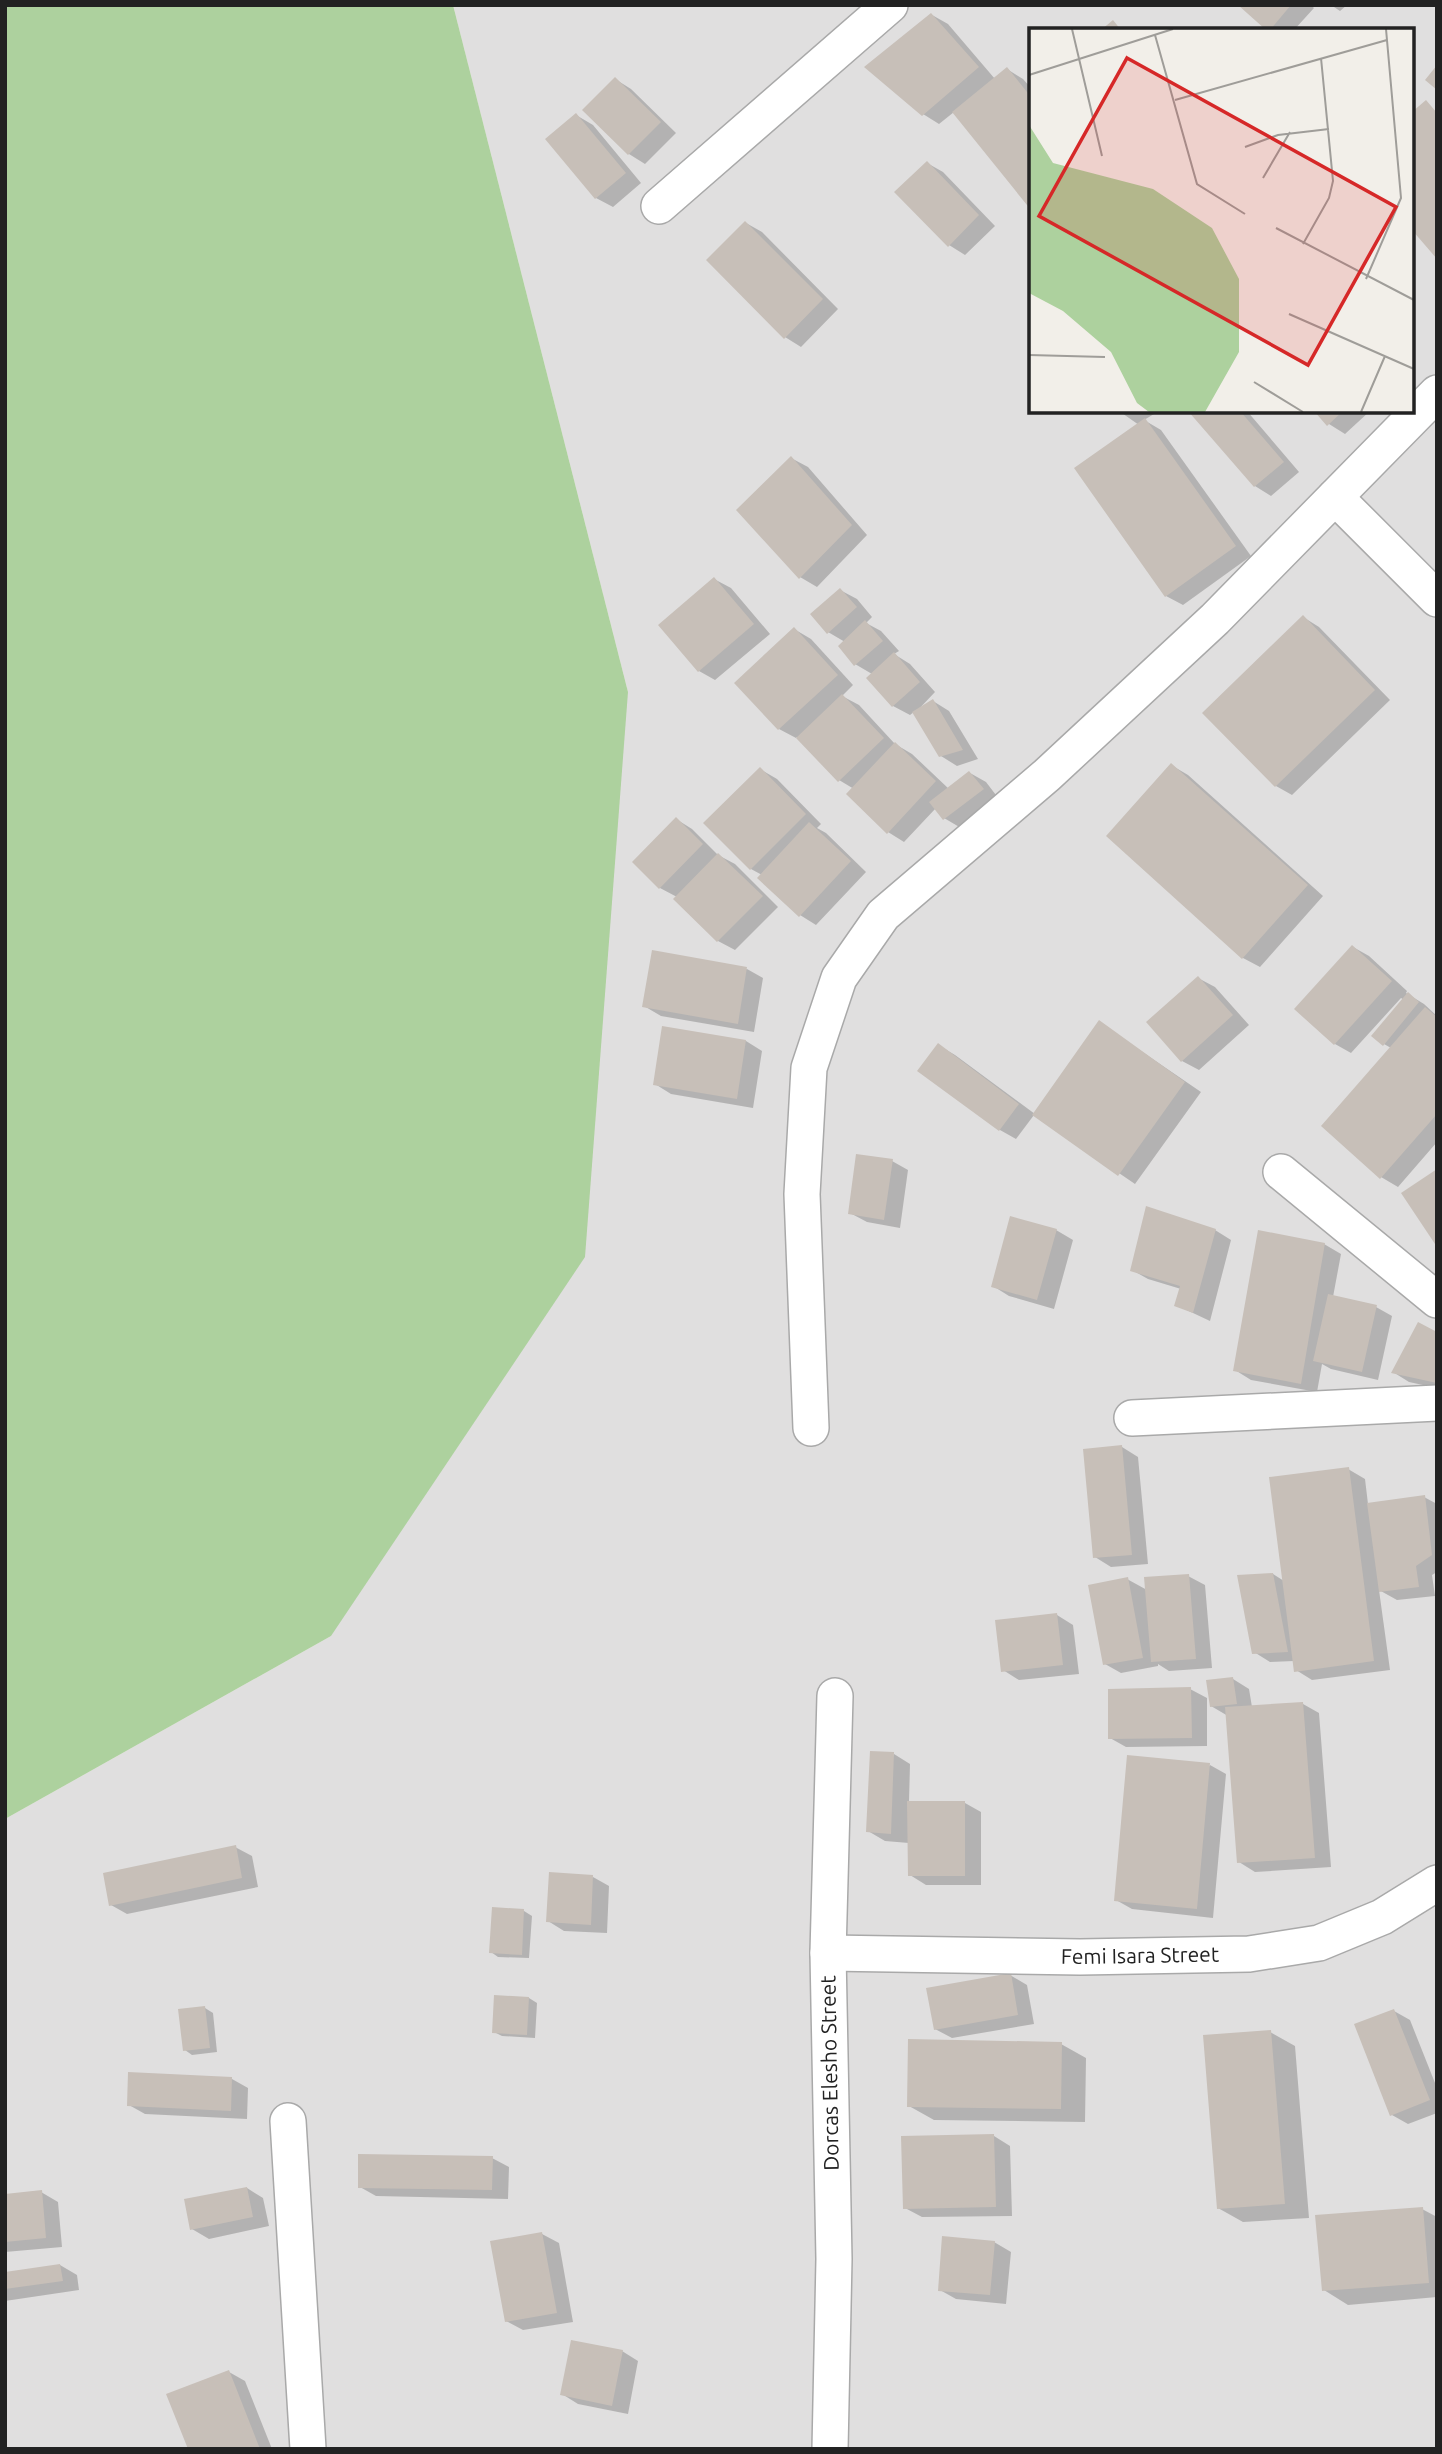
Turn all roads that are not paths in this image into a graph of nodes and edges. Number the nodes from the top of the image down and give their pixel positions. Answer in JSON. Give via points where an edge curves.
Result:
{"nodes":[{"id":1,"x":890,"y":5,"type":"edge"},
{"id":2,"x":659,"y":206,"type":"dead end"},
{"id":3,"x":1437,"y":393,"type":"edge"},
{"id":4,"x":1335,"y":497,"type":"junction"},
{"id":5,"x":1437,"y":599,"type":"edge"},
{"id":6,"x":1281,"y":1172,"type":"dead end"},
{"id":7,"x":1437,"y":1300,"type":"edge"},
{"id":8,"x":1437,"y":1403,"type":"edge"},
{"id":9,"x":1132,"y":1418,"type":"dead end"},
{"id":10,"x":811,"y":1427,"type":"dead end"},
{"id":11,"x":835,"y":1696,"type":"dead end"},
{"id":12,"x":1437,"y":1883,"type":"edge"},
{"id":13,"x":828,"y":1953,"type":"junction"},
{"id":14,"x":288,"y":2121,"type":"dead end"},
{"id":15,"x":308,"y":2449,"type":"edge"},
{"id":16,"x":830,"y":2449,"type":"edge"}],
"edges":[{"from":1,"to":2,"type":"street"},
{"from":3,"to":4,"type":"street"},
{"from":4,"to":5,"type":"street"},
{"from":4,"to":10,"type":"street","via":[[1214,619],[1047,775],[883,915],[839,978],[809,1068],[802,1194]]},
{"from":6,"to":7,"type":"street"},
{"from":8,"to":9,"type":"street"},
{"from":11,"to":13,"type":"street","name":"Dorcas Elesho Street"},
{"from":12,"to":13,"type":"street","name":"Femi Isara Street","via":[[1382,1917],[1319,1943],[1249,1954],[1080,1958]]},
{"from":13,"to":16,"type":"street","name":"Dorcas Elesho Street","via":[[834,2259]]},
{"from":14,"to":15,"type":"street"}]}
